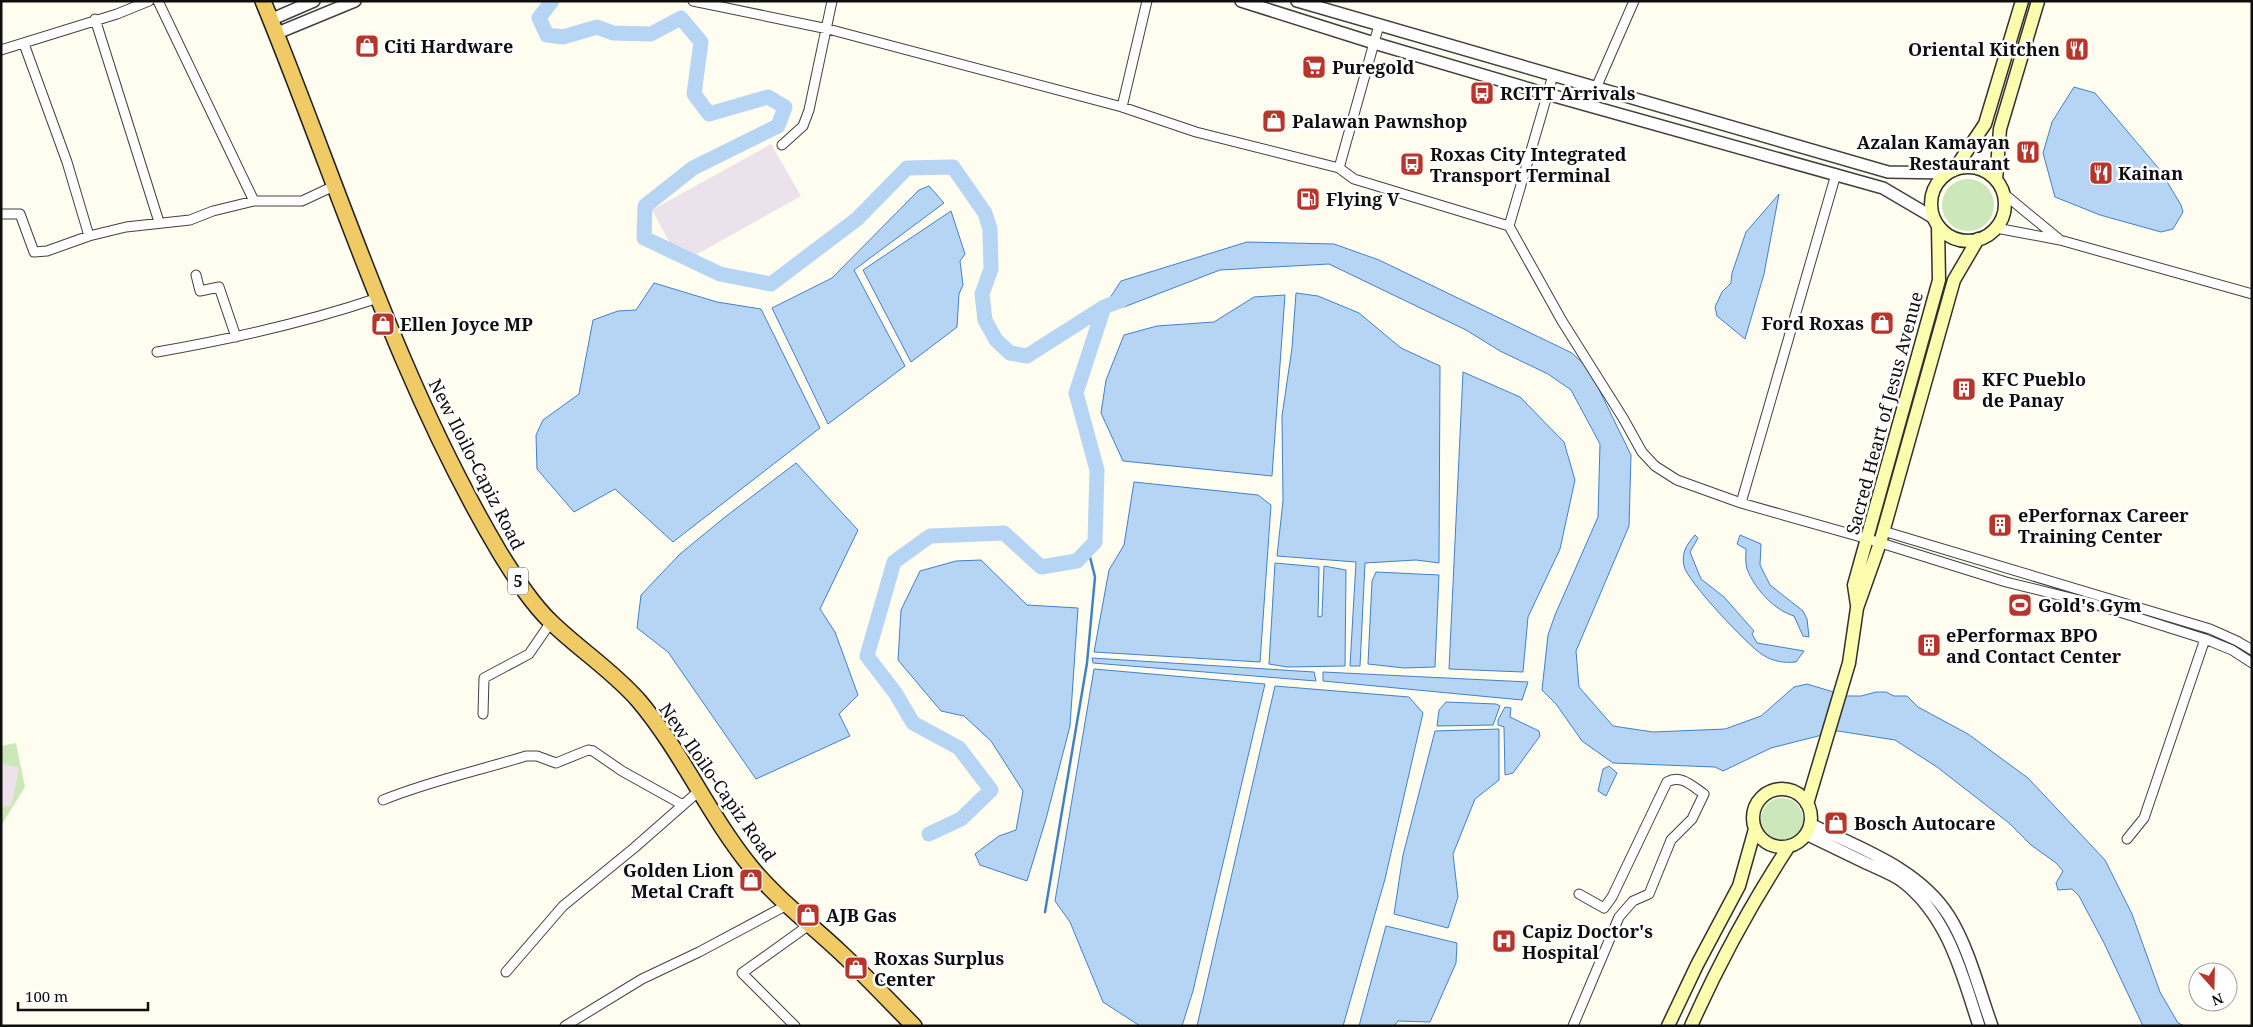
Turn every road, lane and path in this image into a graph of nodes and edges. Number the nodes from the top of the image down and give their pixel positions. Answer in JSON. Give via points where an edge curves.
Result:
{"nodes":[{"id":1,"x":149,"y":1,"type":"edge"},
{"id":2,"x":158,"y":1,"type":"edge"},
{"id":3,"x":262,"y":1,"type":"edge"},
{"id":4,"x":314,"y":1,"type":"edge"},
{"id":5,"x":354,"y":1,"type":"edge"},
{"id":6,"x":693,"y":1,"type":"edge"},
{"id":7,"x":832,"y":1,"type":"edge"},
{"id":8,"x":1147,"y":1,"type":"edge"},
{"id":9,"x":1241,"y":1,"type":"edge"},
{"id":10,"x":1298,"y":1,"type":"edge"},
{"id":11,"x":1634,"y":1,"type":"edge"},
{"id":12,"x":2022,"y":1,"type":"edge"},
{"id":13,"x":2038,"y":1,"type":"edge"},
{"id":14,"x":95,"y":19,"type":"junction"},
{"id":15,"x":270,"y":20,"type":"junction"},
{"id":16,"x":1379,"y":25,"type":"junction"},
{"id":17,"x":828,"y":29,"type":"junction"},
{"id":18,"x":275,"y":34,"type":"junction"},
{"id":19,"x":1374,"y":43,"type":"junction"},
{"id":20,"x":24,"y":44,"type":"junction"},
{"id":21,"x":1,"y":50,"type":"edge"},
{"id":22,"x":1553,"y":75,"type":"junction"},
{"id":23,"x":1596,"y":88,"type":"junction"},
{"id":24,"x":1548,"y":94,"type":"junction"},
{"id":25,"x":1122,"y":107,"type":"junction"},
{"id":26,"x":782,"y":145,"type":"dead end"},
{"id":27,"x":1340,"y":168,"type":"junction"},
{"id":28,"x":1951,"y":172,"type":"junction"},
{"id":29,"x":1836,"y":174,"type":"junction"},
{"id":30,"x":1996,"y":180,"type":"junction"},
{"id":31,"x":334,"y":186,"type":"junction"},
{"id":32,"x":2003,"y":193,"type":"junction"},
{"id":33,"x":254,"y":201,"type":"junction"},
{"id":34,"x":1,"y":214,"type":"edge"},
{"id":35,"x":159,"y":222,"type":"junction"},
{"id":36,"x":1936,"y":222,"type":"junction"},
{"id":37,"x":1509,"y":226,"type":"junction"},
{"id":38,"x":1996,"y":228,"type":"junction"},
{"id":39,"x":89,"y":236,"type":"junction"},
{"id":40,"x":1978,"y":239,"type":"junction"},
{"id":41,"x":2060,"y":240,"type":"junction"},
{"id":42,"x":196,"y":275,"type":"dead end"},
{"id":43,"x":2252,"y":294,"type":"edge"},
{"id":44,"x":378,"y":298,"type":"junction"},
{"id":45,"x":236,"y":337,"type":"junction"},
{"id":46,"x":158,"y":352,"type":"dead end"},
{"id":47,"x":1740,"y":504,"type":"junction"},
{"id":48,"x":1877,"y":538,"type":"junction"},
{"id":49,"x":2009,"y":569,"type":"junction"},
{"id":50,"x":2006,"y":582,"type":"junction"},
{"id":51,"x":2055,"y":588,"type":"junction"},
{"id":52,"x":2093,"y":592,"type":"junction"},
{"id":53,"x":2091,"y":603,"type":"junction"},
{"id":54,"x":551,"y":622,"type":"junction"},
{"id":55,"x":2205,"y":639,"type":"junction"},
{"id":56,"x":2252,"y":650,"type":"edge"},
{"id":57,"x":2252,"y":663,"type":"edge"},
{"id":58,"x":483,"y":714,"type":"dead end"},
{"id":59,"x":699,"y":791,"type":"junction"},
{"id":60,"x":383,"y":800,"type":"dead end"},
{"id":61,"x":1807,"y":804,"type":"junction"},
{"id":62,"x":682,"y":805,"type":"junction"},
{"id":63,"x":1755,"y":829,"type":"junction"},
{"id":64,"x":1808,"y":829,"type":"junction"},
{"id":65,"x":2127,"y":839,"type":"dead end"},
{"id":66,"x":1789,"y":846,"type":"junction"},
{"id":67,"x":1579,"y":894,"type":"dead end"},
{"id":68,"x":786,"y":905,"type":"junction"},
{"id":69,"x":1604,"y":908,"type":"junction"},
{"id":70,"x":1619,"y":917,"type":"junction"},
{"id":71,"x":810,"y":925,"type":"junction"},
{"id":72,"x":506,"y":972,"type":"dead end"},
{"id":73,"x":565,"y":1026,"type":"edge"},
{"id":74,"x":795,"y":1026,"type":"edge"},
{"id":75,"x":914,"y":1026,"type":"edge"},
{"id":76,"x":1573,"y":1026,"type":"edge"},
{"id":77,"x":1668,"y":1026,"type":"edge"},
{"id":78,"x":1692,"y":1026,"type":"edge"},
{"id":79,"x":1979,"y":1026,"type":"edge"},
{"id":80,"x":1992,"y":1026,"type":"edge"}],
"edges":[{"from":1,"to":14,"type":"street"},
{"from":2,"to":33,"type":"street"},
{"from":3,"to":15,"type":"highway","name":"New Iloilo-Capiz Road","number":"5"},
{"from":4,"to":15,"type":"street"},
{"from":5,"to":18,"type":"street"},
{"from":6,"to":17,"type":"street"},
{"from":7,"to":17,"type":"street"},
{"from":8,"to":25,"type":"street"},
{"from":9,"to":19,"type":"street"},
{"from":10,"to":16,"type":"street"},
{"from":11,"to":23,"type":"street"},
{"from":12,"to":28,"type":"main road","via":[[1985,124]]},
{"from":13,"to":30,"type":"main road","via":[[2000,129]]},
{"from":14,"to":20,"type":"street"},
{"from":14,"to":35,"type":"street"},
{"from":15,"to":18,"type":"highway","name":"New Iloilo-Capiz Road","number":"5"},
{"from":16,"to":19,"type":"street"},
{"from":16,"to":22,"type":"street"},
{"from":17,"to":25,"type":"street"},
{"from":17,"to":26,"type":"street","via":[[803,126]]},
{"from":18,"to":31,"type":"highway","name":"New Iloilo-Capiz Road","number":"5"},
{"from":19,"to":24,"type":"street"},
{"from":19,"to":27,"type":"street"},
{"from":20,"to":21,"type":"street"},
{"from":20,"to":39,"type":"street","via":[[67,162]]},
{"from":22,"to":23,"type":"street"},
{"from":22,"to":24,"type":"street"},
{"from":23,"to":28,"type":"street","via":[[1888,172]]},
{"from":24,"to":29,"type":"street"},
{"from":24,"to":37,"type":"street"},
{"from":25,"to":27,"type":"street","via":[[1196,132]]},
{"from":27,"to":37,"type":"street","via":[[1354,179]]},
{"from":28,"to":30,"type":"main road","via":[[1965,167],[1976,168]]},
{"from":28,"to":36,"type":"main road","via":[[1939,182],[1933,193],[1931,205]]},
{"from":29,"to":36,"type":"street","via":[[1883,188]]},
{"from":29,"to":47,"type":"street"},
{"from":30,"to":32,"type":"main road"},
{"from":31,"to":33,"type":"street","via":[[302,201]]},
{"from":31,"to":44,"type":"highway","name":"New Iloilo-Capiz Road","number":"5"},
{"from":32,"to":38,"type":"main road","via":[[2004,213]]},
{"from":32,"to":41,"type":"street"},
{"from":33,"to":35,"type":"street","via":[[190,220]]},
{"from":34,"to":39,"type":"street","via":[[20,214],[34,252],[47,251]]},
{"from":35,"to":39,"type":"street","via":[[126,226]]},
{"from":36,"to":40,"type":"main road","via":[[1956,238]]},
{"from":36,"to":48,"type":"main road","name":"Sacred Heart of Jesus Avenue","via":[[1939,280]]},
{"from":37,"to":47,"type":"street","via":[[1562,321],[1642,452],[1655,466],[1677,480]]},
{"from":38,"to":40,"type":"main road"},
{"from":38,"to":41,"type":"street"},
{"from":40,"to":48,"type":"main road","name":"Sacred Heart of Jesus Avenue","via":[[1954,280]]},
{"from":41,"to":43,"type":"street"},
{"from":42,"to":45,"type":"street","via":[[200,291],[219,287]]},
{"from":44,"to":45,"type":"street","via":[[335,313]]},
{"from":44,"to":54,"type":"highway","name":"New Iloilo-Capiz Road","number":"5","via":[[419,394],[469,494],[515,577]]},
{"from":45,"to":46,"type":"street"},
{"from":47,"to":48,"type":"street"},
{"from":48,"to":49,"type":"street"},
{"from":48,"to":50,"type":"street"},
{"from":48,"to":61,"type":"main road","name":"Sacred Heart of Jesus Avenue","via":[[1854,584],[1857,608],[1849,663]]},
{"from":49,"to":50,"type":"street"},
{"from":49,"to":51,"type":"street"},
{"from":50,"to":51,"type":"street"},
{"from":51,"to":52,"type":"street"},
{"from":51,"to":53,"type":"street"},
{"from":52,"to":53,"type":"street"},
{"from":52,"to":56,"type":"street","via":[[2210,629]]},
{"from":53,"to":55,"type":"street"},
{"from":54,"to":58,"type":"street","via":[[529,654],[484,678]]},
{"from":54,"to":59,"type":"highway","name":"New Iloilo-Capiz Road","number":"5","via":[[638,700],[678,754]]},
{"from":55,"to":57,"type":"street"},
{"from":55,"to":65,"type":"street","via":[[2144,818]]},
{"from":59,"to":62,"type":"street"},
{"from":59,"to":68,"type":"highway","name":"New Iloilo-Capiz Road","number":"5","via":[[750,866]]},
{"from":60,"to":62,"type":"street","via":[[410,789],[526,756],[556,763],[588,750]]},
{"from":61,"to":63,"type":"main road","via":[[1793,792],[1770,792],[1756,806]]},
{"from":61,"to":64,"type":"main road","via":[[1811,816]]},
{"from":62,"to":72,"type":"street","via":[[563,906]]},
{"from":63,"to":66,"type":"main road","via":[[1769,844]]},
{"from":63,"to":77,"type":"main road","via":[[1739,886]]},
{"from":64,"to":66,"type":"main road","via":[[1796,844]]},
{"from":64,"to":79,"type":"street","via":[[1896,877],[1929,907],[1946,935]]},
{"from":64,"to":80,"type":"street","via":[[1898,868],[1937,900],[1960,938]]},
{"from":66,"to":78,"type":"main road","via":[[1755,897],[1716,971]]},
{"from":67,"to":69,"type":"street"},
{"from":68,"to":71,"type":"highway","name":"New Iloilo-Capiz Road","number":"5"},
{"from":68,"to":73,"type":"street","via":[[642,979]]},
{"from":69,"to":70,"type":"street"},
{"from":69,"to":70,"type":"street","via":[[1667,782],[1681,779],[1704,794],[1692,818],[1671,840],[1648,894],[1633,901]]},
{"from":70,"to":76,"type":"street"},
{"from":71,"to":74,"type":"street","via":[[742,974]]},
{"from":71,"to":75,"type":"highway","name":"New Iloilo-Capiz Road","number":"5"}]}
